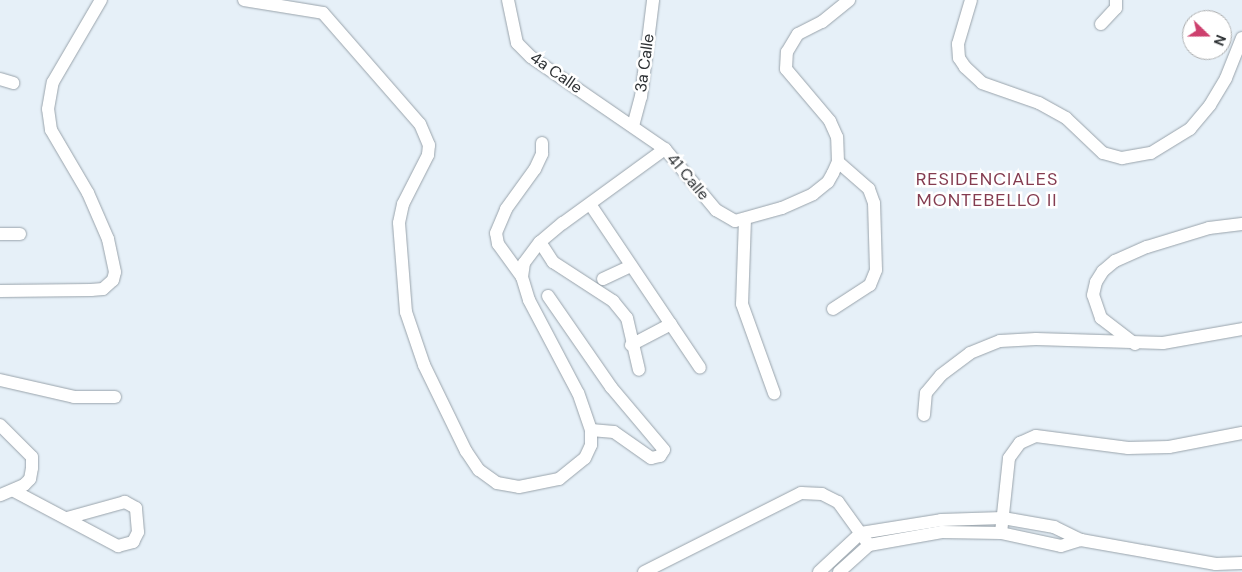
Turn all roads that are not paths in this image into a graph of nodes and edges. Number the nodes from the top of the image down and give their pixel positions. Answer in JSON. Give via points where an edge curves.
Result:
{"nodes":[{"id":1,"x":101,"y":0,"type":"edge"},
{"id":2,"x":244,"y":0,"type":"edge"},
{"id":3,"x":324,"y":0,"type":"edge"},
{"id":4,"x":508,"y":0,"type":"edge"},
{"id":5,"x":653,"y":0,"type":"edge"},
{"id":6,"x":849,"y":0,"type":"edge"},
{"id":7,"x":971,"y":0,"type":"edge"},
{"id":8,"x":1116,"y":0,"type":"edge"},
{"id":9,"x":323,"y":13,"type":"junction"},
{"id":10,"x":1101,"y":24,"type":"dead end"},
{"id":11,"x":1242,"y":38,"type":"edge"},
{"id":12,"x":1238,"y":57,"type":"edge"},
{"id":13,"x":0,"y":79,"type":"edge"},
{"id":14,"x":13,"y":83,"type":"dead end"},
{"id":15,"x":633,"y":126,"type":"junction"},
{"id":16,"x":542,"y":143,"type":"dead end"},
{"id":17,"x":665,"y":150,"type":"junction"},
{"id":18,"x":838,"y":162,"type":"junction"},
{"id":19,"x":590,"y":204,"type":"junction"},
{"id":20,"x":745,"y":219,"type":"junction"},
{"id":21,"x":1242,"y":224,"type":"edge"},
{"id":22,"x":0,"y":234,"type":"edge"},
{"id":23,"x":20,"y":234,"type":"dead end"},
{"id":24,"x":540,"y":242,"type":"junction"},
{"id":25,"x":632,"y":266,"type":"junction"},
{"id":26,"x":522,"y":277,"type":"junction"},
{"id":27,"x":603,"y":279,"type":"dead end"},
{"id":28,"x":0,"y":292,"type":"edge"},
{"id":29,"x":548,"y":296,"type":"dead end"},
{"id":30,"x":833,"y":309,"type":"dead end"},
{"id":31,"x":670,"y":324,"type":"junction"},
{"id":32,"x":1242,"y":329,"type":"edge"},
{"id":33,"x":1135,"y":344,"type":"junction"},
{"id":34,"x":631,"y":345,"type":"junction"},
{"id":35,"x":700,"y":368,"type":"dead end"},
{"id":36,"x":639,"y":370,"type":"dead end"},
{"id":37,"x":0,"y":380,"type":"edge"},
{"id":38,"x":774,"y":394,"type":"dead end"},
{"id":39,"x":115,"y":396,"type":"dead end"},
{"id":40,"x":924,"y":415,"type":"dead end"},
{"id":41,"x":0,"y":425,"type":"edge"},
{"id":42,"x":591,"y":430,"type":"junction"},
{"id":43,"x":1242,"y":433,"type":"edge"},
{"id":44,"x":14,"y":491,"type":"junction"},
{"id":45,"x":0,"y":495,"type":"edge"},
{"id":46,"x":66,"y":518,"type":"junction"},
{"id":47,"x":1003,"y":518,"type":"junction"},
{"id":48,"x":861,"y":533,"type":"junction"},
{"id":49,"x":1001,"y":533,"type":"junction"},
{"id":50,"x":1080,"y":540,"type":"junction"},
{"id":51,"x":870,"y":545,"type":"junction"},
{"id":52,"x":1242,"y":563,"type":"edge"},
{"id":53,"x":644,"y":572,"type":"edge"},
{"id":54,"x":819,"y":572,"type":"edge"},
{"id":55,"x":839,"y":572,"type":"edge"}],
"edges":[{"from":1,"to":28,"type":"street","via":[[53,82],[48,109],[51,130],[88,193],[108,239],[116,272],[103,289]]},
{"from":2,"to":9,"type":"street"},
{"from":3,"to":9,"type":"street"},
{"from":4,"to":15,"type":"street","name":"4a Calle","via":[[518,43],[531,57]]},
{"from":5,"to":15,"type":"street","name":"3a Calle","via":[[641,97]]},
{"from":6,"to":18,"type":"street","via":[[822,22],[798,34],[787,52],[786,69],[830,121],[837,137]]},
{"from":7,"to":12,"type":"street","via":[[958,44],[959,58],[965,67],[982,83],[1038,103],[1066,118],[1103,153],[1122,158],[1151,153],[1190,129],[1210,105]]},
{"from":8,"to":10,"type":"street","via":[[1116,8]]},
{"from":9,"to":42,"type":"street","via":[[399,97],[420,124],[428,145],[426,162],[400,212],[406,312],[424,365],[466,451],[479,470],[497,484],[519,487],[540,484],[559,478],[585,458]]},
{"from":11,"to":12,"type":"street"},
{"from":13,"to":14,"type":"street"},
{"from":15,"to":17,"type":"street","name":"41 Calle"},
{"from":16,"to":26,"type":"street","via":[[542,154],[535,169],[506,209],[496,233],[498,244]]},
{"from":17,"to":19,"type":"street"},
{"from":17,"to":20,"type":"street","name":"41 Calle","via":[[716,210],[735,220]]},
{"from":18,"to":20,"type":"street","via":[[828,182],[814,194]]},
{"from":18,"to":30,"type":"street","via":[[869,189],[875,215],[876,270],[870,285]]},
{"from":19,"to":24,"type":"street"},
{"from":19,"to":25,"type":"street"},
{"from":20,"to":38,"type":"street","via":[[742,304]]},
{"from":21,"to":33,"type":"street","via":[[1209,228],[1147,247],[1115,261],[1103,271],[1096,282],[1094,295],[1101,318]]},
{"from":22,"to":23,"type":"street"},
{"from":24,"to":26,"type":"street","via":[[524,263]]},
{"from":24,"to":34,"type":"street","via":[[553,262],[613,300],[627,318]]},
{"from":25,"to":27,"type":"street"},
{"from":25,"to":31,"type":"street"},
{"from":26,"to":42,"type":"street","via":[[529,300],[578,394]]},
{"from":29,"to":42,"type":"street","via":[[611,387],[664,450],[660,456],[652,458],[614,432]]},
{"from":31,"to":34,"type":"street"},
{"from":31,"to":35,"type":"street"},
{"from":32,"to":33,"type":"street","via":[[1163,343]]},
{"from":33,"to":40,"type":"street","via":[[1019,339],[985,346],[954,363],[930,386],[924,398]]},
{"from":34,"to":36,"type":"street"},
{"from":37,"to":39,"type":"street","via":[[74,398]]},
{"from":41,"to":44,"type":"street","via":[[32,457],[30,478]]},
{"from":43,"to":47,"type":"street","via":[[1170,447],[1128,448],[1036,436],[1020,443],[1009,458]]},
{"from":44,"to":45,"type":"street"},
{"from":44,"to":46,"type":"street"},
{"from":46,"to":46,"type":"street","via":[[118,546],[133,542],[138,532],[136,508],[126,502]]},
{"from":47,"to":48,"type":"street","via":[[941,520]]},
{"from":47,"to":49,"type":"street"},
{"from":47,"to":50,"type":"street","via":[[1054,527]]},
{"from":48,"to":51,"type":"street"},
{"from":48,"to":53,"type":"street","via":[[838,502],[822,494],[801,493]]},
{"from":48,"to":54,"type":"street"},
{"from":49,"to":50,"type":"street","via":[[1061,546]]},
{"from":49,"to":51,"type":"street","via":[[942,532]]},
{"from":50,"to":52,"type":"street","via":[[1216,564]]},
{"from":51,"to":55,"type":"street"}]}
